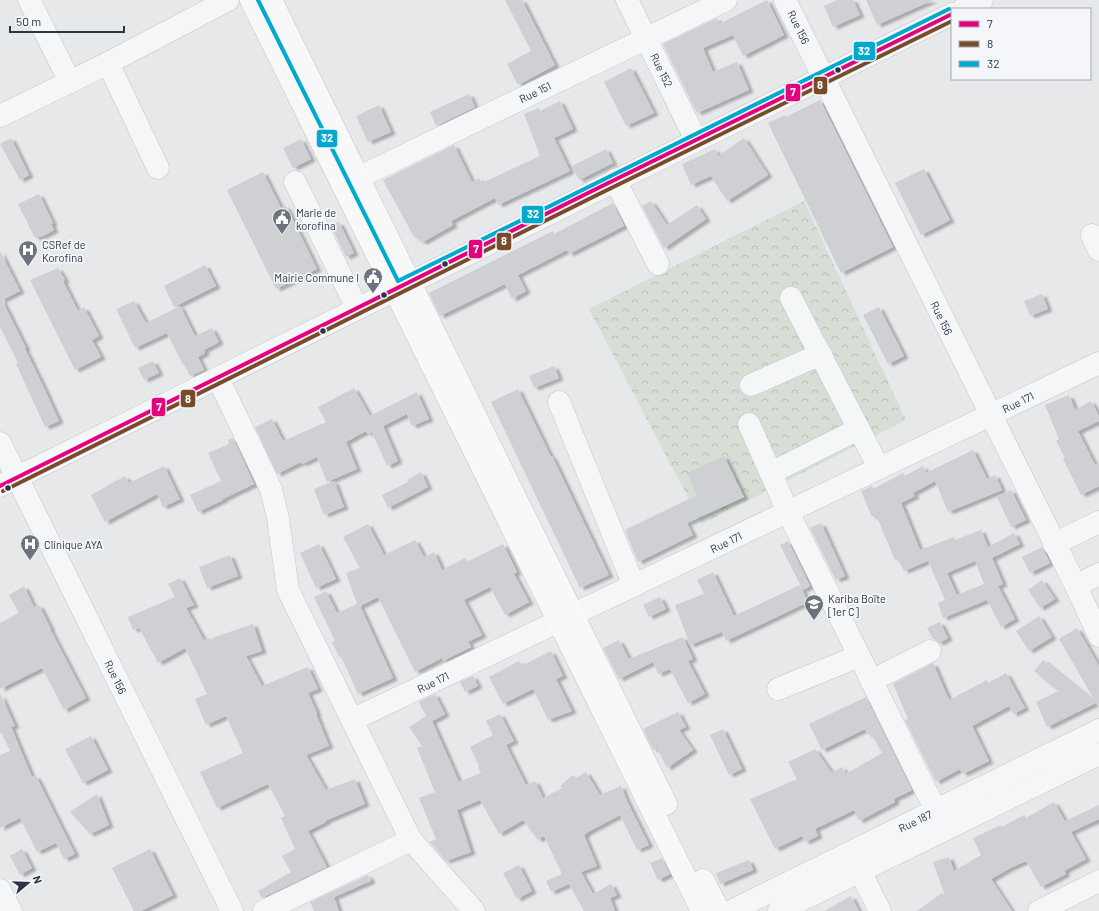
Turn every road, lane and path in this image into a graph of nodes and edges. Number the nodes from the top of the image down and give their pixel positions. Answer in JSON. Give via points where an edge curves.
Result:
{"nodes":[{"id":1,"x":29,"y":0,"type":"edge"},
{"id":2,"x":228,"y":0,"type":"edge"},
{"id":3,"x":252,"y":0,"type":"edge"},
{"id":4,"x":271,"y":0,"type":"edge"},
{"id":5,"x":627,"y":0,"type":"edge"},
{"id":6,"x":726,"y":0,"type":"edge"},
{"id":7,"x":785,"y":0,"type":"edge"},
{"id":8,"x":982,"y":0,"type":"edge"},
{"id":9,"x":965,"y":8,"type":"edge"},
{"id":10,"x":951,"y":14,"type":"edge"},
{"id":11,"x":646,"y":38,"type":"junction"},
{"id":12,"x":108,"y":63,"type":"junction"},
{"id":13,"x":823,"y":77,"type":"junction"},
{"id":14,"x":70,"y":82,"type":"junction"},
{"id":15,"x":0,"y":116,"type":"edge"},
{"id":16,"x":696,"y":140,"type":"junction"},
{"id":17,"x":158,"y":168,"type":"dead end"},
{"id":18,"x":615,"y":180,"type":"junction"},
{"id":19,"x":351,"y":181,"type":"junction"},
{"id":20,"x":295,"y":182,"type":"dead end"},
{"id":21,"x":658,"y":264,"type":"dead end"},
{"id":22,"x":402,"y":285,"type":"junction"},
{"id":23,"x":791,"y":298,"type":"dead end"},
{"id":24,"x":357,"y":308,"type":"junction"},
{"id":25,"x":820,"y":354,"type":"junction"},
{"id":26,"x":1099,"y":363,"type":"edge"},
{"id":27,"x":218,"y":378,"type":"junction"},
{"id":28,"x":751,"y":385,"type":"dead end"},
{"id":29,"x":559,"y":402,"type":"dead end"},
{"id":30,"x":990,"y":415,"type":"junction"},
{"id":31,"x":749,"y":424,"type":"dead end"},
{"id":32,"x":859,"y":429,"type":"junction"},
{"id":33,"x":0,"y":443,"type":"edge"},
{"id":34,"x":879,"y":468,"type":"junction"},
{"id":35,"x":771,"y":473,"type":"junction"},
{"id":36,"x":9,"y":482,"type":"edge"},
{"id":37,"x":788,"y":512,"type":"junction"},
{"id":38,"x":1099,"y":522,"type":"edge"},
{"id":39,"x":1054,"y":544,"type":"junction"},
{"id":40,"x":1099,"y":574,"type":"edge"},
{"id":41,"x":634,"y":586,"type":"junction"},
{"id":42,"x":1076,"y":586,"type":"junction"},
{"id":43,"x":566,"y":618,"type":"junction"},
{"id":44,"x":1099,"y":636,"type":"edge"},
{"id":45,"x":930,"y":651,"type":"dead end"},
{"id":46,"x":859,"y":656,"type":"junction"},
{"id":47,"x":871,"y":681,"type":"junction"},
{"id":48,"x":778,"y":689,"type":"dead end"},
{"id":49,"x":352,"y":720,"type":"junction"},
{"id":50,"x":1099,"y":730,"type":"edge"},
{"id":51,"x":1099,"y":754,"type":"edge"},
{"id":52,"x":940,"y":820,"type":"junction"},
{"id":53,"x":411,"y":840,"type":"junction"},
{"id":54,"x":860,"y":871,"type":"junction"},
{"id":55,"x":1099,"y":882,"type":"edge"},
{"id":56,"x":0,"y":891,"type":"edge"},
{"id":57,"x":11,"y":911,"type":"edge"},
{"id":58,"x":232,"y":911,"type":"edge"},
{"id":59,"x":264,"y":911,"type":"edge"},
{"id":60,"x":474,"y":911,"type":"edge"},
{"id":61,"x":702,"y":911,"type":"edge"},
{"id":62,"x":719,"y":911,"type":"edge"},
{"id":63,"x":731,"y":911,"type":"edge"},
{"id":64,"x":778,"y":911,"type":"edge"},
{"id":65,"x":880,"y":911,"type":"edge"},
{"id":66,"x":1039,"y":911,"type":"edge"}],
"edges":[{"from":1,"to":14,"type":"street"},
{"from":2,"to":12,"type":"street"},
{"from":3,"to":19,"type":"main road"},
{"from":4,"to":19,"type":"main road"},
{"from":5,"to":11,"type":"street","name":"Rue 152"},
{"from":6,"to":11,"type":"street","name":"Rue 151"},
{"from":7,"to":13,"type":"street","name":"Rue 156"},
{"from":8,"to":9,"type":"street"},
{"from":10,"to":13,"type":"street"},
{"from":11,"to":16,"type":"street","name":"Rue 152"},
{"from":11,"to":19,"type":"street","name":"Rue 151"},
{"from":12,"to":14,"type":"street"},
{"from":12,"to":17,"type":"street"},
{"from":13,"to":16,"type":"street"},
{"from":13,"to":30,"type":"street","name":"Rue 156"},
{"from":14,"to":15,"type":"street"},
{"from":16,"to":18,"type":"street"},
{"from":18,"to":21,"type":"street"},
{"from":18,"to":22,"type":"street"},
{"from":19,"to":22,"type":"main road"},
{"from":20,"to":24,"type":"street"},
{"from":22,"to":24,"type":"street"},
{"from":22,"to":43,"type":"main road"},
{"from":23,"to":25,"type":"street"},
{"from":24,"to":27,"type":"street"},
{"from":25,"to":28,"type":"street"},
{"from":25,"to":32,"type":"street"},
{"from":26,"to":30,"type":"street","name":"Rue 171"},
{"from":27,"to":36,"type":"street"},
{"from":27,"to":49,"type":"street","via":[[271,489],[278,518],[288,590]]},
{"from":29,"to":41,"type":"street"},
{"from":30,"to":34,"type":"street","name":"Rue 171"},
{"from":30,"to":39,"type":"street","name":"Rue 156"},
{"from":31,"to":35,"type":"street"},
{"from":32,"to":34,"type":"street"},
{"from":32,"to":35,"type":"street"},
{"from":33,"to":36,"type":"street","name":"Rue 156"},
{"from":34,"to":37,"type":"street","name":"Rue 171"},
{"from":35,"to":37,"type":"street"},
{"from":36,"to":58,"type":"street","name":"Rue 156"},
{"from":37,"to":41,"type":"street","name":"Rue 171"},
{"from":37,"to":46,"type":"street"},
{"from":38,"to":39,"type":"street"},
{"from":39,"to":42,"type":"street","name":"Rue 156"},
{"from":40,"to":42,"type":"street"},
{"from":41,"to":43,"type":"street","name":"Rue 171"},
{"from":42,"to":44,"type":"street","name":"Rue 156"},
{"from":43,"to":49,"type":"street","name":"Rue 171"},
{"from":43,"to":61,"type":"main road"},
{"from":43,"to":62,"type":"main road"},
{"from":45,"to":47,"type":"street"},
{"from":46,"to":47,"type":"street"},
{"from":46,"to":48,"type":"street"},
{"from":47,"to":52,"type":"street"},
{"from":49,"to":53,"type":"street"},
{"from":50,"to":52,"type":"street","name":"Rue 187"},
{"from":51,"to":52,"type":"street","name":"Rue 187"},
{"from":52,"to":54,"type":"street","name":"Rue 187"},
{"from":52,"to":63,"type":"street","name":"Rue 187"},
{"from":53,"to":59,"type":"street"},
{"from":53,"to":60,"type":"street"},
{"from":54,"to":64,"type":"street","name":"Rue 187"},
{"from":54,"to":65,"type":"street"},
{"from":55,"to":66,"type":"street"},
{"from":56,"to":57,"type":"street"}]}
